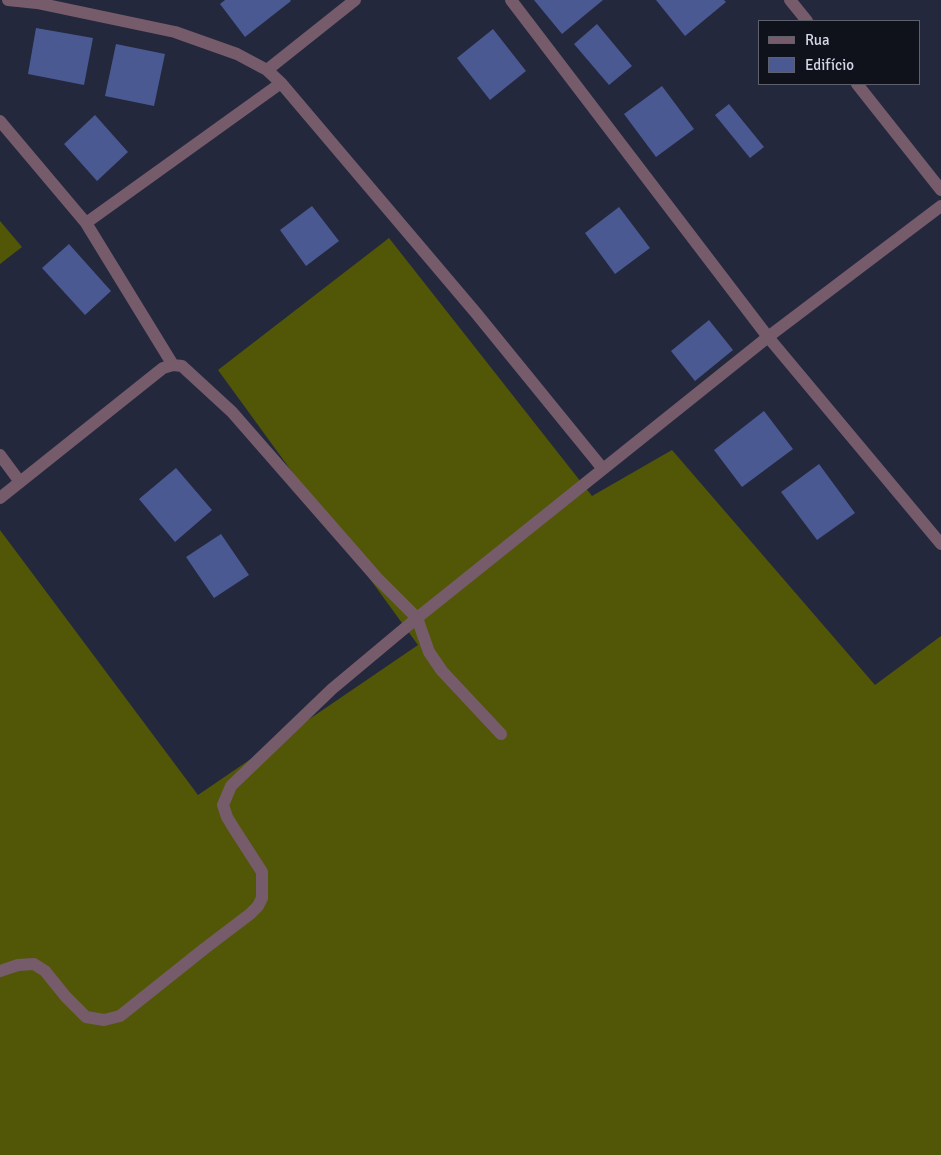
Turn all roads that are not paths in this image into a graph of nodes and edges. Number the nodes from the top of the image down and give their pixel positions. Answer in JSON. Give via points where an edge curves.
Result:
{"nodes":[{"id":1,"x":8,"y":0,"type":"edge"},
{"id":2,"x":355,"y":0,"type":"edge"},
{"id":3,"x":511,"y":0,"type":"edge"},
{"id":4,"x":790,"y":0,"type":"edge"},
{"id":5,"x":806,"y":20,"type":"edge"},
{"id":6,"x":267,"y":70,"type":"junction"},
{"id":7,"x":281,"y":83,"type":"junction"},
{"id":8,"x":858,"y":85,"type":"edge"},
{"id":9,"x":0,"y":121,"type":"edge"},
{"id":10,"x":941,"y":190,"type":"edge"},
{"id":11,"x":941,"y":206,"type":"edge"},
{"id":12,"x":86,"y":223,"type":"junction"},
{"id":13,"x":768,"y":337,"type":"junction"},
{"id":14,"x":173,"y":365,"type":"junction"},
{"id":15,"x":0,"y":455,"type":"edge"},
{"id":16,"x":602,"y":469,"type":"junction"},
{"id":17,"x":20,"y":482,"type":"junction"},
{"id":18,"x":0,"y":498,"type":"edge"},
{"id":19,"x":941,"y":544,"type":"edge"},
{"id":20,"x":417,"y":618,"type":"junction"},
{"id":21,"x":501,"y":734,"type":"dead end"},
{"id":22,"x":0,"y":971,"type":"edge"}],
"edges":[{"from":1,"to":6,"type":"street","via":[[37,3],[175,32],[237,54]]},
{"from":2,"to":6,"type":"street"},
{"from":3,"to":13,"type":"street"},
{"from":4,"to":5,"type":"street"},
{"from":6,"to":7,"type":"street"},
{"from":7,"to":12,"type":"street"},
{"from":7,"to":16,"type":"street","via":[[476,313]]},
{"from":8,"to":10,"type":"street"},
{"from":9,"to":12,"type":"street"},
{"from":11,"to":13,"type":"street"},
{"from":12,"to":14,"type":"street"},
{"from":13,"to":16,"type":"street"},
{"from":13,"to":19,"type":"street"},
{"from":14,"to":17,"type":"street","via":[[163,368]]},
{"from":14,"to":20,"type":"street","via":[[182,366],[232,412],[377,578]]},
{"from":15,"to":17,"type":"street"},
{"from":16,"to":20,"type":"street"},
{"from":17,"to":18,"type":"street"},
{"from":20,"to":21,"type":"street","via":[[430,652],[442,671]]},
{"from":20,"to":22,"type":"street","via":[[332,689],[226,794],[223,805],[227,817],[262,872],[262,898],[250,914],[120,1016],[104,1020],[86,1017],[45,971],[34,964]]}]}
